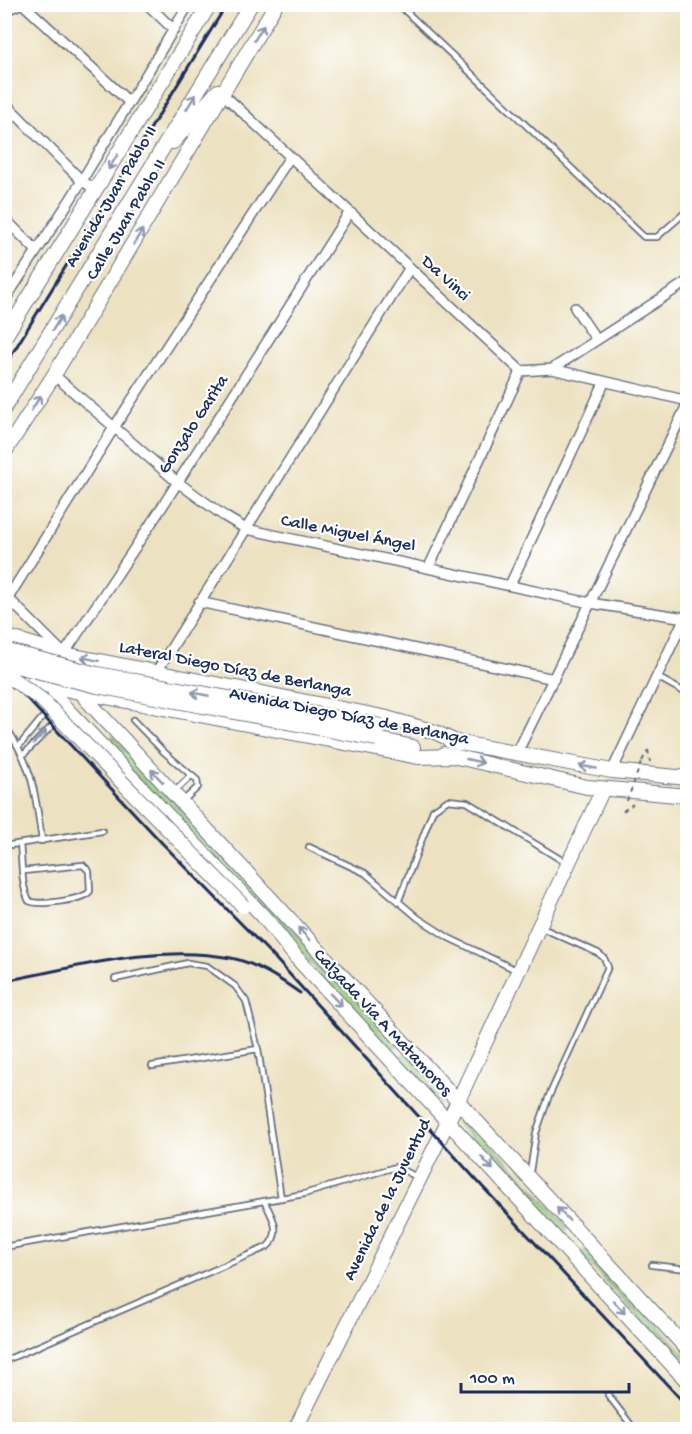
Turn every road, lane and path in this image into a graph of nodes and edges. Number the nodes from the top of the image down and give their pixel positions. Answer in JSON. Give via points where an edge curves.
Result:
{"nodes":[{"id":1,"x":21,"y":4,"type":"edge"},
{"id":2,"x":147,"y":4,"type":"edge"},
{"id":3,"x":189,"y":4,"type":"edge"},
{"id":4,"x":210,"y":4,"type":"edge"},
{"id":5,"x":251,"y":4,"type":"edge"},
{"id":6,"x":276,"y":4,"type":"edge"},
{"id":7,"x":398,"y":4,"type":"edge"},
{"id":8,"x":4,"y":11,"type":"edge"},
{"id":9,"x":174,"y":30,"type":"junction"},
{"id":10,"x":239,"y":65,"type":"junction"},
{"id":11,"x":224,"y":95,"type":"junction"},
{"id":12,"x":4,"y":102,"type":"edge"},
{"id":13,"x":129,"y":102,"type":"junction"},
{"id":14,"x":290,"y":157,"type":"junction"},
{"id":15,"x":153,"y":163,"type":"junction"},
{"id":16,"x":81,"y":180,"type":"junction"},
{"id":17,"x":96,"y":190,"type":"junction"},
{"id":18,"x":687,"y":210,"type":"edge"},
{"id":19,"x":349,"y":213,"type":"junction"},
{"id":20,"x":4,"y":218,"type":"edge"},
{"id":21,"x":37,"y":251,"type":"junction"},
{"id":22,"x":410,"y":269,"type":"junction"},
{"id":23,"x":687,"y":281,"type":"edge"},
{"id":24,"x":4,"y":301,"type":"edge"},
{"id":25,"x":575,"y":308,"type":"dead end"},
{"id":26,"x":4,"y":339,"type":"edge"},
{"id":27,"x":596,"y":339,"type":"junction"},
{"id":28,"x":552,"y":369,"type":"junction"},
{"id":29,"x":521,"y":371,"type":"junction"},
{"id":30,"x":54,"y":375,"type":"junction"},
{"id":31,"x":604,"y":382,"type":"junction"},
{"id":32,"x":687,"y":402,"type":"edge"},
{"id":33,"x":4,"y":408,"type":"edge"},
{"id":34,"x":115,"y":426,"type":"junction"},
{"id":35,"x":4,"y":453,"type":"edge"},
{"id":36,"x":176,"y":481,"type":"junction"},
{"id":37,"x":246,"y":529,"type":"junction"},
{"id":38,"x":429,"y":567,"type":"junction"},
{"id":39,"x":510,"y":585,"type":"junction"},
{"id":40,"x":6,"y":596,"type":"edge"},
{"id":41,"x":199,"y":602,"type":"junction"},
{"id":42,"x":590,"y":603,"type":"junction"},
{"id":43,"x":686,"y":615,"type":"edge"},
{"id":44,"x":10,"y":638,"type":"edge"},
{"id":45,"x":4,"y":650,"type":"edge"},
{"id":46,"x":66,"y":661,"type":"junction"},
{"id":47,"x":4,"y":663,"type":"edge"},
{"id":48,"x":116,"y":664,"type":"junction"},
{"id":49,"x":157,"y":671,"type":"junction"},
{"id":50,"x":7,"y":676,"type":"edge"},
{"id":51,"x":657,"y":677,"type":"junction"},
{"id":52,"x":554,"y":679,"type":"junction"},
{"id":53,"x":119,"y":680,"type":"dead end"},
{"id":54,"x":81,"y":692,"type":"junction"},
{"id":55,"x":687,"y":694,"type":"edge"},
{"id":56,"x":112,"y":698,"type":"junction"},
{"id":57,"x":53,"y":699,"type":"junction"},
{"id":58,"x":57,"y":720,"type":"junction"},
{"id":59,"x":133,"y":720,"type":"dead end"},
{"id":60,"x":4,"y":724,"type":"edge"},
{"id":61,"x":111,"y":727,"type":"junction"},
{"id":62,"x":379,"y":733,"type":"junction"},
{"id":63,"x":97,"y":739,"type":"junction"},
{"id":64,"x":458,"y":743,"type":"junction"},
{"id":65,"x":19,"y":746,"type":"junction"},
{"id":66,"x":648,"y":750,"type":"dead end"},
{"id":67,"x":24,"y":754,"type":"junction"},
{"id":68,"x":516,"y":755,"type":"junction"},
{"id":69,"x":452,"y":756,"type":"junction"},
{"id":70,"x":612,"y":771,"type":"junction"},
{"id":71,"x":192,"y":775,"type":"junction"},
{"id":72,"x":687,"y":778,"type":"edge"},
{"id":73,"x":603,"y":789,"type":"junction"},
{"id":74,"x":687,"y":796,"type":"edge"},
{"id":75,"x":177,"y":797,"type":"junction"},
{"id":76,"x":623,"y":811,"type":"dead end"},
{"id":77,"x":102,"y":831,"type":"dead end"},
{"id":78,"x":42,"y":841,"type":"junction"},
{"id":79,"x":20,"y":844,"type":"junction"},
{"id":80,"x":4,"y":846,"type":"edge"},
{"id":81,"x":309,"y":847,"type":"dead end"},
{"id":82,"x":568,"y":864,"type":"junction"},
{"id":83,"x":23,"y":871,"type":"junction"},
{"id":84,"x":399,"y":900,"type":"junction"},
{"id":85,"x":539,"y":927,"type":"junction"},
{"id":86,"x":297,"y":957,"type":"junction"},
{"id":87,"x":518,"y":971,"type":"junction"},
{"id":88,"x":115,"y":979,"type":"dead end"},
{"id":89,"x":405,"y":1043,"type":"junction"},
{"id":90,"x":258,"y":1049,"type":"junction"},
{"id":91,"x":391,"y":1059,"type":"junction"},
{"id":92,"x":152,"y":1066,"type":"dead end"},
{"id":93,"x":458,"y":1101,"type":"junction"},
{"id":94,"x":447,"y":1121,"type":"junction"},
{"id":95,"x":419,"y":1178,"type":"junction"},
{"id":96,"x":531,"y":1180,"type":"junction"},
{"id":97,"x":281,"y":1198,"type":"junction"},
{"id":98,"x":522,"y":1199,"type":"junction"},
{"id":99,"x":264,"y":1201,"type":"junction"},
{"id":100,"x":580,"y":1232,"type":"junction"},
{"id":101,"x":4,"y":1247,"type":"edge"},
{"id":102,"x":566,"y":1248,"type":"junction"},
{"id":103,"x":652,"y":1265,"type":"dead end"},
{"id":104,"x":687,"y":1269,"type":"edge"},
{"id":105,"x":687,"y":1350,"type":"edge"},
{"id":106,"x":4,"y":1360,"type":"edge"},
{"id":107,"x":687,"y":1382,"type":"edge"},
{"id":108,"x":608,"y":1395,"type":"dead end"},
{"id":109,"x":295,"y":1430,"type":"edge"},
{"id":110,"x":635,"y":1430,"type":"edge"}],
"edges":[{"from":1,"to":8,"type":"street"},
{"from":1,"to":13,"type":"street"},
{"from":2,"to":9,"type":"street"},
{"from":3,"to":9,"type":"street"},
{"from":4,"to":17,"type":"street","name":"Avenida Juan Pablo II","one_way":true},
{"from":15,"to":5,"type":"street","name":"Avenida Juan Pablo II","one_way":true},
{"from":10,"to":6,"type":"street","name":"Calle Juan Pablo II","one_way":true},
{"from":7,"to":18,"type":"lane","via":[[644,237],[657,237]]},
{"from":9,"to":13,"type":"street"},
{"from":10,"to":11,"type":"street","name":"Calle Juan Pablo II"},
{"from":10,"to":15,"type":"street"},
{"from":11,"to":14,"type":"street","name":"Da Vinci"},
{"from":30,"to":11,"type":"street","name":"Calle Juan Pablo II","one_way":true},
{"from":12,"to":16,"type":"street"},
{"from":13,"to":16,"type":"street"},
{"from":14,"to":19,"type":"street","name":"Da Vinci"},
{"from":14,"to":34,"type":"street"},
{"from":33,"to":15,"type":"street","name":"Avenida Juan Pablo II","one_way":true},
{"from":16,"to":17,"type":"street"},
{"from":16,"to":21,"type":"street"},
{"from":17,"to":26,"type":"street","name":"Avenida Juan Pablo II"},
{"from":19,"to":22,"type":"street","name":"Da Vinci"},
{"from":19,"to":36,"type":"street","name":"Gonzalo Garita"},
{"from":20,"to":21,"type":"street"},
{"from":21,"to":24,"type":"street"},
{"from":22,"to":29,"type":"street","name":"Da Vinci"},
{"from":22,"to":37,"type":"street"},
{"from":23,"to":27,"type":"street"},
{"from":25,"to":27,"type":"street"},
{"from":27,"to":28,"type":"street"},
{"from":28,"to":29,"type":"street"},
{"from":28,"to":31,"type":"street"},
{"from":29,"to":38,"type":"street"},
{"from":30,"to":34,"type":"street","name":"Calle Miguel Ángel"},
{"from":35,"to":30,"type":"street","name":"Calle Juan Pablo II","one_way":true},
{"from":31,"to":32,"type":"street"},
{"from":31,"to":39,"type":"street"},
{"from":32,"to":42,"type":"street"},
{"from":34,"to":36,"type":"street","name":"Calle Miguel Ángel"},
{"from":34,"to":40,"type":"street"},
{"from":36,"to":37,"type":"street","name":"Calle Miguel Ángel"},
{"from":36,"to":46,"type":"street","name":"Gonzalo Garita"},
{"from":37,"to":38,"type":"street","name":"Calle Miguel Ángel"},
{"from":37,"to":41,"type":"street"},
{"from":38,"to":39,"type":"street","name":"Calle Miguel Ángel"},
{"from":39,"to":42,"type":"street","name":"Calle Miguel Ángel"},
{"from":40,"to":46,"type":"street"},
{"from":41,"to":49,"type":"street"},
{"from":41,"to":52,"type":"street"},
{"from":42,"to":43,"type":"street","name":"Calle Miguel Ángel"},
{"from":42,"to":52,"type":"street"},
{"from":43,"to":51,"type":"street"},
{"from":44,"to":46,"type":"street","name":"Lateral Diego Díaz de Berlanga"},
{"from":44,"to":50,"type":"street"},
{"from":62,"to":45,"type":"street","name":"Avenida Diego Díaz de Berlanga","one_way":true,"bridge":true,"via":[[97,674]]},
{"from":48,"to":46,"type":"street","name":"Lateral Diego Díaz de Berlanga","one_way":true},
{"from":46,"to":54,"type":"street","name":"Calzada Vía A Matamoros"},
{"from":46,"to":57,"type":"street","via":[[54,670]]},
{"from":47,"to":62,"type":"street","name":"Avenida Diego Díaz de Berlanga","bridge":true,"via":[[97,686]]},
{"from":48,"to":49,"type":"street","name":"Lateral Diego Díaz de Berlanga"},
{"from":48,"to":56,"type":"street","via":[[106,677]]},
{"from":49,"to":53,"type":"lane","via":[[145,685]]},
{"from":49,"to":64,"type":"street","name":"Lateral Diego Díaz de Berlanga","via":[[384,717]]},
{"from":50,"to":57,"type":"street"},
{"from":50,"to":86,"type":"street","bridge":true,"via":[[42,699],[279,944]]},
{"from":51,"to":55,"type":"lane"},
{"from":51,"to":70,"type":"street"},
{"from":52,"to":68,"type":"street"},
{"from":54,"to":56,"type":"street"},
{"from":54,"to":57,"type":"street"},
{"from":54,"to":61,"type":"street","name":"Calzada Vía A Matamoros"},
{"from":56,"to":69,"type":"street","via":[[418,757]]},
{"from":57,"to":58,"type":"lane"},
{"from":57,"to":63,"type":"street","name":"Calzada Vía A Matamoros"},
{"from":57,"to":65,"type":"lane"},
{"from":58,"to":63,"type":"lane","via":[[71,734]]},
{"from":67,"to":58,"type":"lane","one_way":true},
{"from":59,"to":71,"type":"lane"},
{"from":60,"to":65,"type":"lane"},
{"from":61,"to":63,"type":"lane"},
{"from":75,"to":61,"type":"street","name":"Calzada Vía A Matamoros","one_way":true},
{"from":62,"to":64,"type":"street","name":"Avenida Diego Díaz de Berlanga"},
{"from":62,"to":69,"type":"street","name":"Avenida Diego Díaz de Berlanga"},
{"from":63,"to":86,"type":"street","name":"Calzada Vía A Matamoros"},
{"from":64,"to":68,"type":"street","name":"Avenida Diego Díaz de Berlanga"},
{"from":65,"to":67,"type":"lane"},
{"from":66,"to":76,"type":"path","bridge":true},
{"from":67,"to":78,"type":"lane","via":[[34,782]]},
{"from":70,"to":68,"type":"street","name":"Avenida Diego Díaz de Berlanga","one_way":true},
{"from":69,"to":73,"type":"street","name":"Avenida Diego Díaz de Berlanga","one_way":true},
{"from":70,"to":72,"type":"street","name":"Avenida Diego Díaz de Berlanga"},
{"from":71,"to":75,"type":"lane"},
{"from":71,"to":75,"type":"lane","via":[[198,787]]},
{"from":73,"to":74,"type":"street","name":"Avenida Diego Díaz de Berlanga"},
{"from":73,"to":82,"type":"street","name":"Avenida de la Juventud"},
{"from":89,"to":75,"type":"street","name":"Calzada Vía A Matamoros","one_way":true},
{"from":77,"to":78,"type":"lane"},
{"from":78,"to":79,"type":"lane"},
{"from":79,"to":80,"type":"lane"},
{"from":79,"to":83,"type":"lane"},
{"from":81,"to":84,"type":"lane","via":[[365,873]]},
{"from":82,"to":84,"type":"lane","via":[[467,802],[448,800],[433,810]]},
{"from":82,"to":85,"type":"street","name":"Avenida de la Juventud"},
{"from":83,"to":83,"type":"lane","via":[[26,897],[33,903],[83,897],[90,891],[89,871],[83,865]]},
{"from":84,"to":87,"type":"lane","via":[[449,938]]},
{"from":85,"to":87,"type":"street","name":"Avenida de la Juventud"},
{"from":85,"to":96,"type":"lane","via":[[598,953],[608,967],[541,1116],[529,1167]]},
{"from":86,"to":91,"type":"street","name":"Calzada Vía A Matamoros","one_way":true},
{"from":87,"to":93,"type":"street","name":"Avenida de la Juventud"},
{"from":88,"to":90,"type":"lane","via":[[180,965],[207,966],[235,986],[246,1001]]},
{"from":89,"to":91,"type":"street","via":[[400,1056]]},
{"from":89,"to":93,"type":"street","name":"Calzada Vía A Matamoros"},
{"from":90,"to":92,"type":"lane"},
{"from":90,"to":97,"type":"lane"},
{"from":91,"to":94,"type":"street","name":"Calzada Vía A Matamoros"},
{"from":93,"to":94,"type":"street","name":"Avenida de la Juventud"},
{"from":93,"to":96,"type":"street","name":"Calzada Vía A Matamoros"},
{"from":94,"to":95,"type":"street","name":"Avenida de la Juventud"},
{"from":94,"to":98,"type":"street","name":"Calzada Vía A Matamoros","one_way":true},
{"from":95,"to":97,"type":"lane","via":[[397,1167]]},
{"from":95,"to":109,"type":"street","name":"Avenida de la Juventud"},
{"from":96,"to":98,"type":"street","via":[[531,1192]]},
{"from":100,"to":96,"type":"street","name":"Calzada Vía A Matamoros","one_way":true},
{"from":97,"to":99,"type":"lane"},
{"from":98,"to":102,"type":"street","name":"Calzada Vía A Matamoros"},
{"from":99,"to":101,"type":"lane"},
{"from":99,"to":106,"type":"lane","via":[[276,1229],[275,1238],[267,1246]]},
{"from":100,"to":102,"type":"street"},
{"from":100,"to":105,"type":"street","name":"Calzada Vía A Matamoros"},
{"from":102,"to":107,"type":"street","name":"Calzada Vía A Matamoros","one_way":true},
{"from":103,"to":104,"type":"lane"},
{"from":108,"to":110,"type":"lane"}]}
